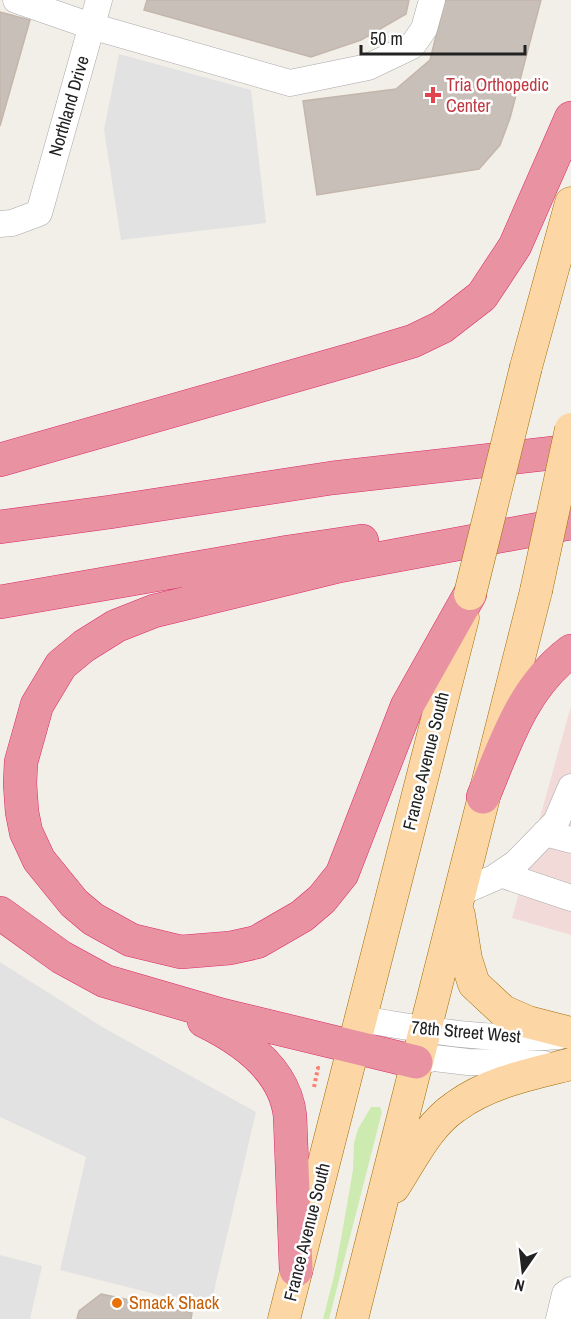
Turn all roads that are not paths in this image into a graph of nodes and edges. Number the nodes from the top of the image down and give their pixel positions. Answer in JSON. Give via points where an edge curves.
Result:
{"nodes":[{"id":1,"x":16,"y":0,"type":"edge"},
{"id":2,"x":99,"y":0,"type":"edge"},
{"id":3,"x":432,"y":0,"type":"edge"},
{"id":4,"x":91,"y":26,"type":"junction"},
{"id":5,"x":571,"y":118,"type":"edge"},
{"id":6,"x":571,"y":203,"type":"edge"},
{"id":7,"x":0,"y":224,"type":"edge"},
{"id":8,"x":571,"y":429,"type":"edge"},
{"id":9,"x":0,"y":460,"type":"edge"},
{"id":10,"x":567,"y":464,"type":"edge"},
{"id":11,"x":571,"y":517,"type":"edge"},
{"id":12,"x":571,"y":523,"type":"edge"},
{"id":13,"x":0,"y":527,"type":"edge"},
{"id":14,"x":470,"y":594,"type":"junction"},
{"id":15,"x":0,"y":602,"type":"edge"},
{"id":16,"x":571,"y":651,"type":"edge"},
{"id":17,"x":571,"y":787,"type":"edge"},
{"id":18,"x":483,"y":797,"type":"junction"},
{"id":19,"x":545,"y":833,"type":"junction"},
{"id":20,"x":571,"y":840,"type":"edge"},
{"id":21,"x":500,"y":874,"type":"junction"},
{"id":22,"x":458,"y":898,"type":"junction"},
{"id":23,"x":571,"y":898,"type":"edge"},
{"id":24,"x":0,"y":913,"type":"edge"},
{"id":25,"x":154,"y":996,"type":"junction"},
{"id":26,"x":425,"y":1030,"type":"junction"},
{"id":27,"x":357,"y":1034,"type":"junction"},
{"id":28,"x":571,"y":1034,"type":"edge"},
{"id":29,"x":416,"y":1062,"type":"junction"},
{"id":30,"x":571,"y":1063,"type":"edge"},
{"id":31,"x":380,"y":1208,"type":"junction"},
{"id":32,"x":296,"y":1270,"type":"junction"},
{"id":33,"x":571,"y":1290,"type":"edge"},
{"id":34,"x":284,"y":1319,"type":"edge"},
{"id":35,"x":352,"y":1319,"type":"edge"},
{"id":36,"x":559,"y":1319,"type":"edge"}],
"edges":[{"from":1,"to":4,"type":"street"},
{"from":2,"to":4,"type":"street","name":"Northland Drive"},
{"from":3,"to":4,"type":"street","via":[[424,29],[412,46],[368,67],[290,83]]},
{"from":4,"to":7,"type":"street","name":"Northland Drive","via":[[39,213]]},
{"from":5,"to":9,"type":"highway","via":[[515,246],[482,296],[442,327],[413,341],[357,358]]},
{"from":6,"to":14,"type":"main road","name":"France Avenue South","bridge":true},
{"from":8,"to":10,"type":"main road","bridge":true},
{"from":10,"to":13,"type":"highway","via":[[332,478]]},
{"from":10,"to":18,"type":"main road","bridge":true},
{"from":11,"to":15,"type":"highway","via":[[288,552]]},
{"from":12,"to":14,"type":"highway","via":[[339,566],[154,611],[116,626],[84,646],[61,665],[37,705],[21,762],[22,812],[39,860],[74,903],[93,919],[132,940],[181,952],[257,942],[302,916],[342,874],[407,706]]},
{"from":14,"to":27,"type":"main road","name":"France Avenue South"},
{"from":16,"to":18,"type":"highway","via":[[555,663],[517,715]]},
{"from":17,"to":19,"type":"street","via":[[556,822]]},
{"from":18,"to":22,"type":"main road"},
{"from":19,"to":20,"type":"street"},
{"from":19,"to":21,"type":"street"},
{"from":21,"to":22,"type":"street"},
{"from":21,"to":23,"type":"street"},
{"from":22,"to":26,"type":"main road"},
{"from":22,"to":28,"type":"main road","via":[[466,959],[474,984],[503,1011]]},
{"from":24,"to":25,"type":"highway","via":[[61,957],[105,981]]},
{"from":25,"to":27,"type":"highway"},
{"from":25,"to":32,"type":"highway","via":[[225,1032],[266,1062],[279,1082],[290,1116]]},
{"from":26,"to":27,"type":"street","name":"78th Street West"},
{"from":26,"to":28,"type":"street","name":"78th Street West","via":[[536,1038]]},
{"from":26,"to":29,"type":"main road"},
{"from":27,"to":29,"type":"highway"},
{"from":27,"to":32,"type":"main road","name":"France Avenue South"},
{"from":29,"to":30,"type":"street","name":"78th Street West","via":[[435,1058],[525,1065]]},
{"from":29,"to":31,"type":"main road"},
{"from":30,"to":31,"type":"main road","via":[[502,1082],[454,1107],[433,1128]]},
{"from":31,"to":35,"type":"main road"},
{"from":32,"to":34,"type":"main road","name":"France Avenue South"},
{"from":33,"to":36,"type":"street","via":[[565,1294]]}]}
